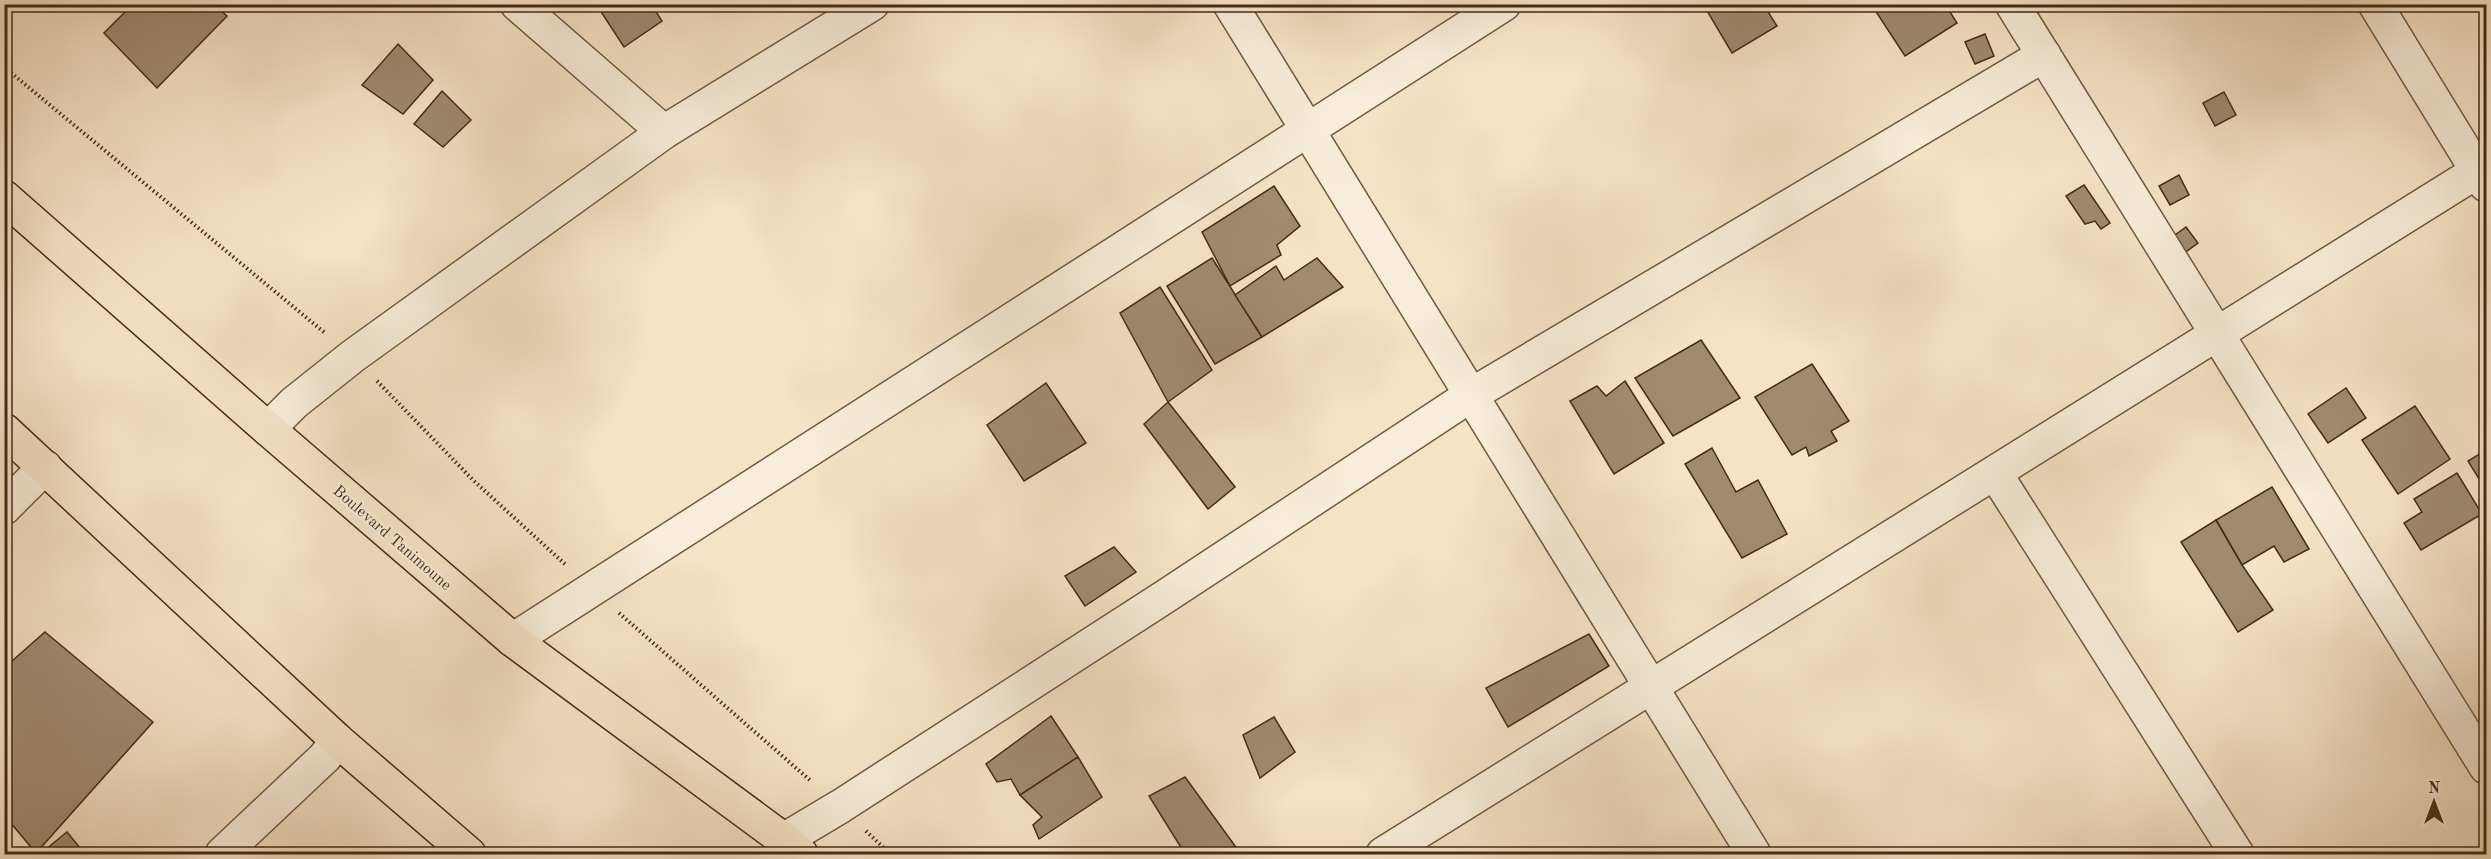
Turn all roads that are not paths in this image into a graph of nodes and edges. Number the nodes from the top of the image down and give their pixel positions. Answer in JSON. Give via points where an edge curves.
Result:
{"nodes":[{"id":1,"x":517,"y":4,"type":"edge"},
{"id":2,"x":872,"y":4,"type":"edge"},
{"id":3,"x":1230,"y":4,"type":"edge"},
{"id":4,"x":1504,"y":4,"type":"edge"},
{"id":5,"x":2012,"y":4,"type":"edge"},
{"id":6,"x":2375,"y":4,"type":"edge"},
{"id":7,"x":2044,"y":56,"type":"junction"},
{"id":8,"x":1307,"y":130,"type":"junction"},
{"id":9,"x":664,"y":132,"type":"junction"},
{"id":10,"x":2484,"y":174,"type":"edge"},
{"id":11,"x":4,"y":197,"type":"edge"},
{"id":12,"x":2217,"y":334,"type":"junction"},
{"id":13,"x":1471,"y":395,"type":"junction"},
{"id":14,"x":268,"y":429,"type":"junction"},
{"id":15,"x":4,"y":430,"type":"edge"},
{"id":16,"x":45,"y":466,"type":"junction"},
{"id":17,"x":1995,"y":473,"type":"junction"},
{"id":18,"x":4,"y":508,"type":"edge"},
{"id":19,"x":513,"y":640,"type":"junction"},
{"id":20,"x":1650,"y":687,"type":"junction"},
{"id":21,"x":337,"y":740,"type":"junction"},
{"id":22,"x":2487,"y":767,"type":"edge"},
{"id":23,"x":792,"y":847,"type":"edge"},
{"id":24,"x":222,"y":855,"type":"edge"},
{"id":25,"x":469,"y":855,"type":"edge"},
{"id":26,"x":1383,"y":855,"type":"edge"},
{"id":27,"x":1754,"y":855,"type":"edge"},
{"id":28,"x":2237,"y":855,"type":"edge"}],
"edges":[{"from":1,"to":9,"type":"street"},
{"from":2,"to":9,"type":"street"},
{"from":3,"to":8,"type":"street"},
{"from":4,"to":8,"type":"street"},
{"from":5,"to":7,"type":"street"},
{"from":6,"to":10,"type":"street"},
{"from":7,"to":12,"type":"street"},
{"from":7,"to":13,"type":"street"},
{"from":8,"to":13,"type":"street"},
{"from":8,"to":19,"type":"street"},
{"from":9,"to":14,"type":"street","via":[[353,356]]},
{"from":10,"to":12,"type":"street"},
{"from":11,"to":14,"type":"main road","name":"Boulevard Tanimoune"},
{"from":12,"to":17,"type":"street"},
{"from":12,"to":22,"type":"street"},
{"from":13,"to":20,"type":"street"},
{"from":13,"to":23,"type":"street","via":[[841,806]]},
{"from":14,"to":19,"type":"main road","name":"Boulevard Tanimoune"},
{"from":15,"to":16,"type":"main road"},
{"from":16,"to":18,"type":"street"},
{"from":16,"to":21,"type":"main road"},
{"from":17,"to":20,"type":"street"},
{"from":17,"to":28,"type":"street"},
{"from":19,"to":23,"type":"main road","name":"Boulevard Tanimoune"},
{"from":20,"to":26,"type":"street"},
{"from":20,"to":27,"type":"street"},
{"from":21,"to":24,"type":"street","via":[[325,757]]},
{"from":21,"to":25,"type":"main road"}]}
